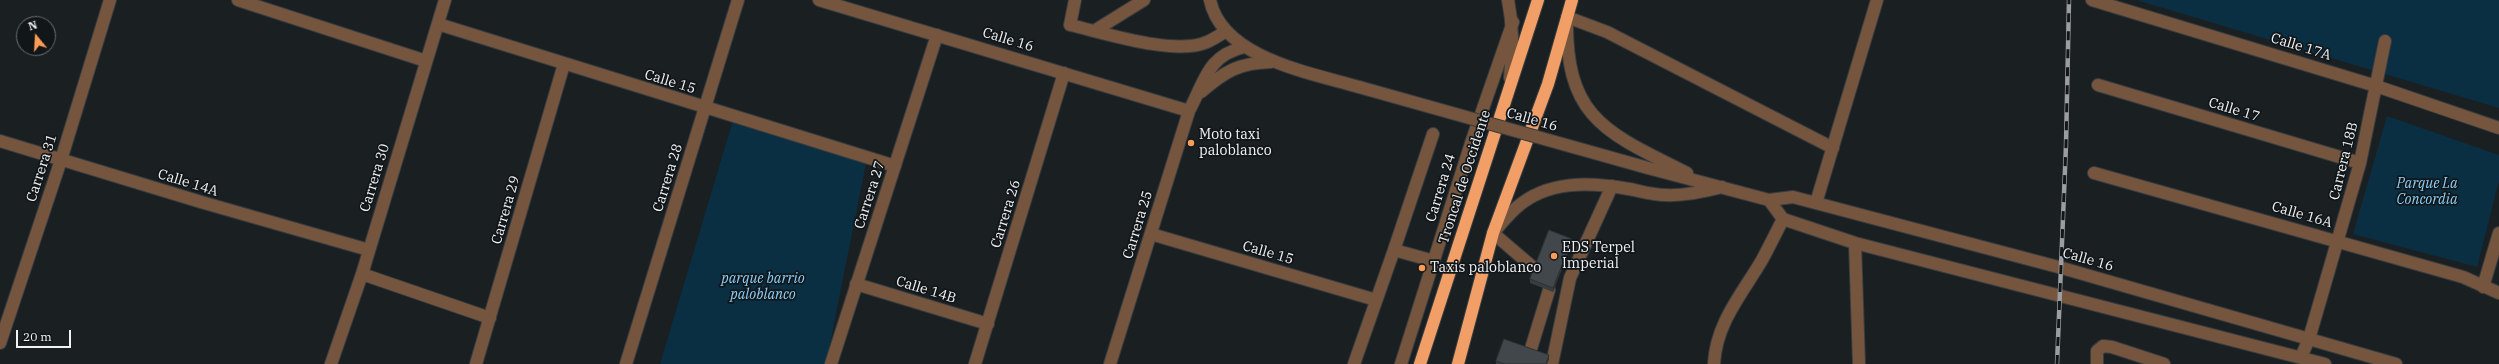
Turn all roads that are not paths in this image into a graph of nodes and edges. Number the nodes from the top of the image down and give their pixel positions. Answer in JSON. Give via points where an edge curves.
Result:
{"nodes":[{"id":1,"x":110,"y":0,"type":"edge"},
{"id":2,"x":238,"y":0,"type":"edge"},
{"id":3,"x":445,"y":0,"type":"edge"},
{"id":4,"x":738,"y":0,"type":"edge"},
{"id":5,"x":818,"y":0,"type":"edge"},
{"id":6,"x":1075,"y":0,"type":"edge"},
{"id":7,"x":1144,"y":0,"type":"edge"},
{"id":8,"x":1210,"y":0,"type":"edge"},
{"id":9,"x":1508,"y":0,"type":"edge"},
{"id":10,"x":1538,"y":0,"type":"edge"},
{"id":11,"x":1572,"y":0,"type":"edge"},
{"id":12,"x":1878,"y":0,"type":"edge"},
{"id":13,"x":2092,"y":0,"type":"edge"},
{"id":14,"x":1567,"y":17,"type":"junction"},
{"id":15,"x":1513,"y":22,"type":"junction"},
{"id":16,"x":438,"y":24,"type":"junction"},
{"id":17,"x":1094,"y":31,"type":"junction"},
{"id":18,"x":1226,"y":31,"type":"junction"},
{"id":19,"x":937,"y":35,"type":"junction"},
{"id":20,"x":2385,"y":41,"type":"dead end"},
{"id":21,"x":1244,"y":47,"type":"junction"},
{"id":22,"x":426,"y":61,"type":"junction"},
{"id":23,"x":1273,"y":62,"type":"junction"},
{"id":24,"x":564,"y":64,"type":"junction"},
{"id":25,"x":1064,"y":73,"type":"junction"},
{"id":26,"x":2098,"y":84,"type":"dead end"},
{"id":27,"x":2376,"y":86,"type":"junction"},
{"id":28,"x":1508,"y":91,"type":"junction"},
{"id":29,"x":1197,"y":96,"type":"junction"},
{"id":30,"x":705,"y":108,"type":"junction"},
{"id":31,"x":1189,"y":111,"type":"junction"},
{"id":32,"x":2499,"y":128,"type":"edge"},
{"id":33,"x":1433,"y":134,"type":"dead end"},
{"id":34,"x":0,"y":141,"type":"edge"},
{"id":35,"x":1833,"y":148,"type":"junction"},
{"id":36,"x":61,"y":160,"type":"junction"},
{"id":37,"x":2360,"y":163,"type":"junction"},
{"id":38,"x":895,"y":166,"type":"junction"},
{"id":39,"x":2094,"y":173,"type":"dead end"},
{"id":40,"x":1706,"y":182,"type":"junction"},
{"id":41,"x":1612,"y":186,"type":"junction"},
{"id":42,"x":1723,"y":186,"type":"junction"},
{"id":43,"x":1769,"y":200,"type":"junction"},
{"id":44,"x":1816,"y":203,"type":"junction"},
{"id":45,"x":1783,"y":219,"type":"junction"},
{"id":46,"x":1493,"y":232,"type":"junction"},
{"id":47,"x":2499,"y":233,"type":"edge"},
{"id":48,"x":1150,"y":234,"type":"junction"},
{"id":49,"x":2338,"y":241,"type":"junction"},
{"id":50,"x":1855,"y":242,"type":"junction"},
{"id":51,"x":369,"y":250,"type":"junction"},
{"id":52,"x":1394,"y":250,"type":"junction"},
{"id":53,"x":1434,"y":261,"type":"junction"},
{"id":54,"x":1535,"y":269,"type":"edge"},
{"id":55,"x":362,"y":274,"type":"junction"},
{"id":56,"x":856,"y":284,"type":"junction"},
{"id":57,"x":2483,"y":287,"type":"junction"},
{"id":58,"x":1549,"y":290,"type":"edge"},
{"id":59,"x":2499,"y":293,"type":"edge"},
{"id":60,"x":1376,"y":300,"type":"junction"},
{"id":61,"x":490,"y":318,"type":"junction"},
{"id":62,"x":988,"y":324,"type":"junction"},
{"id":63,"x":2309,"y":339,"type":"junction"},
{"id":64,"x":0,"y":343,"type":"edge"},
{"id":65,"x":1530,"y":352,"type":"edge"},
{"id":66,"x":2301,"y":357,"type":"junction"},
{"id":67,"x":331,"y":364,"type":"edge"},
{"id":68,"x":476,"y":364,"type":"edge"},
{"id":69,"x":626,"y":364,"type":"edge"},
{"id":70,"x":831,"y":364,"type":"edge"},
{"id":71,"x":975,"y":364,"type":"edge"},
{"id":72,"x":1110,"y":364,"type":"edge"},
{"id":73,"x":1354,"y":364,"type":"edge"},
{"id":74,"x":1401,"y":364,"type":"edge"},
{"id":75,"x":1420,"y":364,"type":"edge"},
{"id":76,"x":1458,"y":364,"type":"edge"},
{"id":77,"x":1552,"y":364,"type":"edge"},
{"id":78,"x":1714,"y":364,"type":"edge"},
{"id":79,"x":1859,"y":364,"type":"edge"},
{"id":80,"x":2097,"y":364,"type":"edge"},
{"id":81,"x":2164,"y":364,"type":"edge"},
{"id":82,"x":2325,"y":364,"type":"edge"},
{"id":83,"x":2396,"y":364,"type":"edge"}],
"edges":[{"from":1,"to":36,"type":"street","name":"Carrera 31"},
{"from":2,"to":22,"type":"street"},
{"from":3,"to":16,"type":"street","name":"Carrera 30"},
{"from":4,"to":30,"type":"street","name":"Carrera 28"},
{"from":5,"to":19,"type":"street","name":"Calle 16"},
{"from":6,"to":17,"type":"street","via":[[1070,26]]},
{"from":7,"to":17,"type":"street"},
{"from":8,"to":18,"type":"street"},
{"from":9,"to":15,"type":"street"},
{"from":10,"to":28,"type":"highway","name":"Troncal de Occidente"},
{"from":11,"to":14,"type":"highway"},
{"from":12,"to":35,"type":"street"},
{"from":13,"to":27,"type":"street","name":"Calle 17A"},
{"from":14,"to":35,"type":"street","via":[[1607,32]]},
{"from":14,"to":40,"type":"street","via":[[1566,50],[1571,76],[1577,93],[1591,113],[1618,137]]},
{"from":14,"to":46,"type":"highway","via":[[1548,84]]},
{"from":15,"to":28,"type":"street","via":[[1514,47]]},
{"from":15,"to":53,"type":"street","name":"Carrera 24"},
{"from":16,"to":22,"type":"street","name":"Carrera 30"},
{"from":16,"to":24,"type":"street","name":"Calle 15"},
{"from":17,"to":18,"type":"street","via":[[1171,46],[1193,46],[1208,42]]},
{"from":18,"to":21,"type":"street","name":"Calle 16"},
{"from":19,"to":25,"type":"street","name":"Calle 16"},
{"from":19,"to":38,"type":"street","name":"Carrera 27"},
{"from":20,"to":27,"type":"street","name":"Carrera 18B"},
{"from":21,"to":23,"type":"street","name":"Calle 16"},
{"from":21,"to":29,"type":"street","name":"Carrera 25","via":[[1228,51],[1216,60]]},
{"from":22,"to":51,"type":"street","name":"Carrera 30"},
{"from":23,"to":29,"type":"street","via":[[1250,62],[1231,69]]},
{"from":23,"to":40,"type":"street","name":"Calle 16","bridge":true},
{"from":24,"to":30,"type":"street","name":"Calle 15"},
{"from":24,"to":61,"type":"street","name":"Carrera 29"},
{"from":25,"to":31,"type":"street","name":"Calle 16"},
{"from":25,"to":62,"type":"street","name":"Carrera 26"},
{"from":26,"to":37,"type":"street","name":"Calle 17"},
{"from":27,"to":32,"type":"street","name":"Calle 17A"},
{"from":27,"to":37,"type":"street","name":"Carrera 18B"},
{"from":28,"to":75,"type":"highway","name":"Troncal de Occidente"},
{"from":29,"to":31,"type":"street","name":"Carrera 25"},
{"from":30,"to":38,"type":"street","name":"Calle 15"},
{"from":30,"to":69,"type":"street","name":"Carrera 28"},
{"from":31,"to":48,"type":"street","name":"Carrera 25"},
{"from":33,"to":52,"type":"street"},
{"from":34,"to":36,"type":"street","name":"Calle 14A"},
{"from":35,"to":44,"type":"street"},
{"from":36,"to":51,"type":"street","name":"Calle 14A"},
{"from":36,"to":64,"type":"street","name":"Carrera 31"},
{"from":37,"to":49,"type":"street","name":"Carrera 18B"},
{"from":38,"to":56,"type":"street","name":"Carrera 27"},
{"from":39,"to":49,"type":"street","name":"Calle 16A"},
{"from":40,"to":42,"type":"street","name":"Calle 16"},
{"from":41,"to":42,"type":"street","via":[[1664,196],[1700,193]]},
{"from":41,"to":46,"type":"street","via":[[1577,184],[1553,188],[1516,208]]},
{"from":41,"to":77,"type":"street","via":[[1565,276]]},
{"from":42,"to":43,"type":"street","name":"Calle 16"},
{"from":43,"to":44,"type":"street","name":"Calle 16","via":[[1793,197]]},
{"from":43,"to":45,"type":"street"},
{"from":44,"to":63,"type":"street","name":"Calle 16","via":[[2062,268]]},
{"from":45,"to":50,"type":"street"},
{"from":45,"to":78,"type":"street","via":[[1762,260],[1722,326]]},
{"from":46,"to":54,"type":"street"},
{"from":46,"to":76,"type":"highway"},
{"from":47,"to":57,"type":"street"},
{"from":48,"to":60,"type":"street","name":"Calle 15"},
{"from":48,"to":72,"type":"street","name":"Carrera 25"},
{"from":49,"to":57,"type":"street","name":"Calle 16A","via":[[2463,277]]},
{"from":49,"to":63,"type":"street","name":"Carrera 18B"},
{"from":50,"to":66,"type":"street"},
{"from":50,"to":79,"type":"street"},
{"from":51,"to":55,"type":"street","name":"Carrera 30"},
{"from":52,"to":53,"type":"street"},
{"from":52,"to":60,"type":"street"},
{"from":53,"to":74,"type":"street","name":"Carrera 24"},
{"from":55,"to":61,"type":"street"},
{"from":55,"to":67,"type":"street","name":"Carrera 30"},
{"from":56,"to":62,"type":"street","name":"Calle 14B"},
{"from":56,"to":70,"type":"street","name":"Carrera 27"},
{"from":57,"to":59,"type":"street","name":"Calle 16A"},
{"from":58,"to":65,"type":"street"},
{"from":60,"to":73,"type":"street"},
{"from":61,"to":68,"type":"street","name":"Carrera 29"},
{"from":62,"to":71,"type":"street","name":"Carrera 26"},
{"from":63,"to":66,"type":"street","name":"Carrera 18B"},
{"from":63,"to":83,"type":"street","name":"Calle 16"},
{"from":66,"to":82,"type":"street"},
{"from":80,"to":81,"type":"street","via":[[2097,351],[2103,346]]}]}
